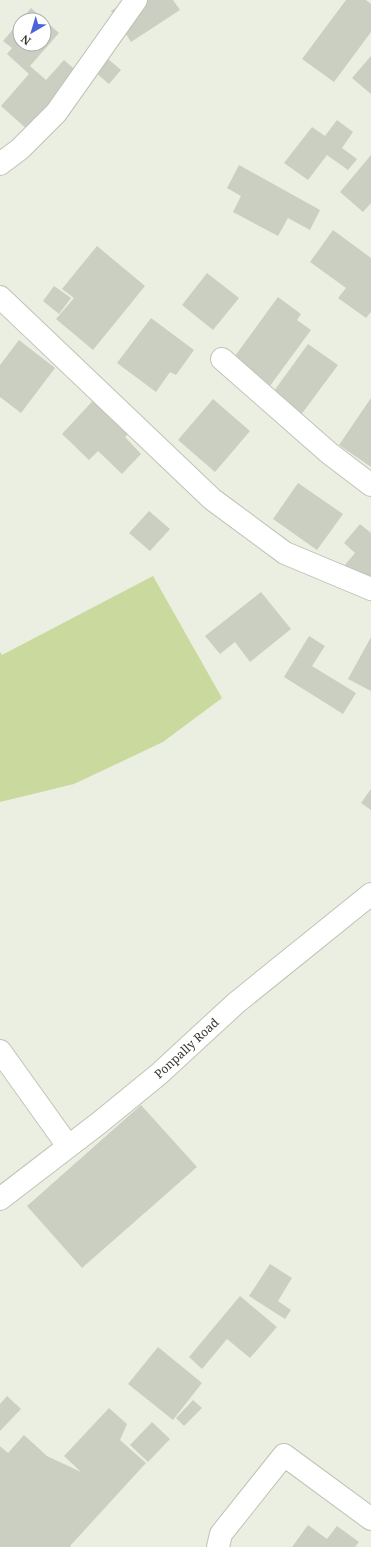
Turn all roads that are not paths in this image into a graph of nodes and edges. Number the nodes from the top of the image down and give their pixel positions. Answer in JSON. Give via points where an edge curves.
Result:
{"nodes":[{"id":1,"x":136,"y":0,"type":"edge"},
{"id":2,"x":0,"y":164,"type":"edge"},
{"id":3,"x":0,"y":296,"type":"edge"},
{"id":4,"x":222,"y":359,"type":"dead end"},
{"id":5,"x":371,"y":485,"type":"edge"},
{"id":6,"x":371,"y":589,"type":"edge"},
{"id":7,"x":371,"y":894,"type":"edge"},
{"id":8,"x":0,"y":1051,"type":"edge"},
{"id":9,"x":68,"y":1146,"type":"junction"},
{"id":10,"x":0,"y":1199,"type":"edge"},
{"id":11,"x":371,"y":1519,"type":"edge"},
{"id":12,"x":218,"y":1547,"type":"edge"}],
"edges":[{"from":1,"to":2,"type":"street","via":[[56,113],[20,149]]},
{"from":3,"to":6,"type":"street","via":[[212,499],[285,553]]},
{"from":4,"to":5,"type":"street","via":[[329,453]]},
{"from":7,"to":9,"type":"street","name":"Ponpally Road","via":[[236,1003],[159,1074]]},
{"from":8,"to":9,"type":"street"},
{"from":9,"to":10,"type":"street","name":"Ponpally Road"},
{"from":11,"to":12,"type":"street","via":[[284,1455],[221,1534]]}]}
